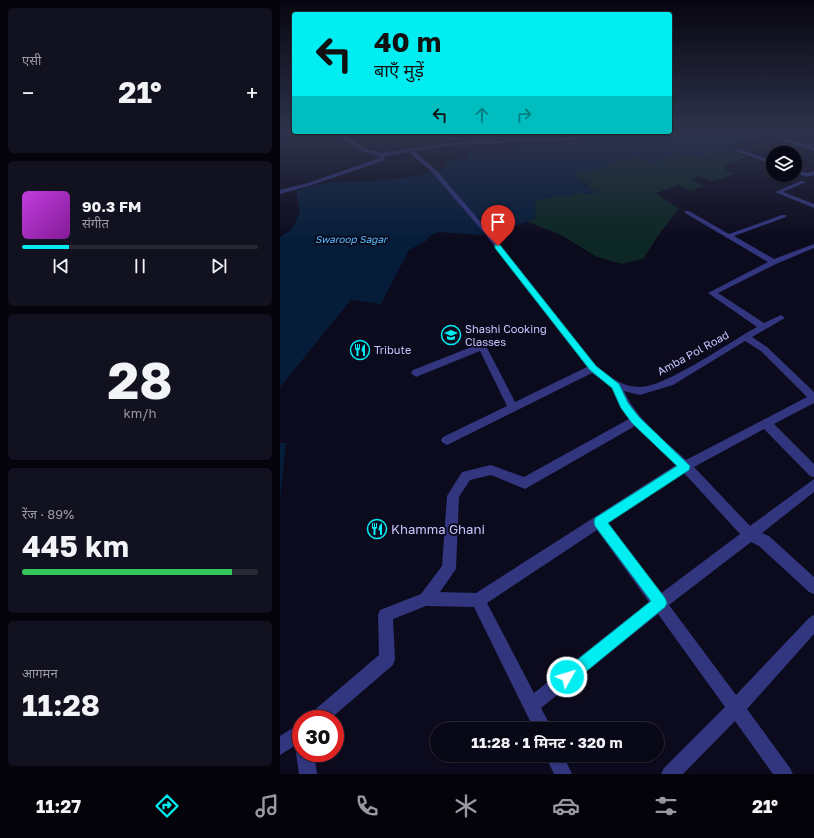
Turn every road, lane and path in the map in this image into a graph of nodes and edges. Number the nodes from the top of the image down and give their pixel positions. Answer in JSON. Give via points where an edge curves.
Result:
{"nodes":[{"id":1,"x":357,"y":168,"type":"edge"},
{"id":2,"x":431,"y":168,"type":"edge"},
{"id":3,"x":802,"y":173,"type":"edge"},
{"id":4,"x":814,"y":173,"type":"edge"},
{"id":5,"x":803,"y":182,"type":"dead end"},
{"id":6,"x":280,"y":192,"type":"edge"},
{"id":7,"x":814,"y":206,"type":"edge"},
{"id":8,"x":687,"y":212,"type":"dead end"},
{"id":9,"x":784,"y":216,"type":"dead end"},
{"id":10,"x":729,"y":236,"type":"junction"},
{"id":11,"x":814,"y":246,"type":"edge"},
{"id":12,"x":773,"y":262,"type":"junction"},
{"id":13,"x":781,"y":318,"type":"dead end"},
{"id":14,"x":764,"y":327,"type":"junction"},
{"id":15,"x":744,"y":337,"type":"junction"},
{"id":16,"x":593,"y":368,"type":"junction"},
{"id":17,"x":416,"y":373,"type":"dead end"},
{"id":18,"x":616,"y":386,"type":"junction"},
{"id":19,"x":814,"y":398,"type":"edge"},
{"id":20,"x":513,"y":407,"type":"junction"},
{"id":21,"x":636,"y":420,"type":"junction"},
{"id":22,"x":765,"y":423,"type":"junction"},
{"id":23,"x":447,"y":440,"type":"dead end"},
{"id":24,"x":685,"y":466,"type":"junction"},
{"id":25,"x":814,"y":472,"type":"edge"},
{"id":26,"x":814,"y":485,"type":"edge"},
{"id":27,"x":599,"y":522,"type":"junction"},
{"id":28,"x":749,"y":534,"type":"junction"},
{"id":29,"x":814,"y":587,"type":"edge"},
{"id":30,"x":426,"y":600,"type":"junction"},
{"id":31,"x":478,"y":600,"type":"junction"},
{"id":32,"x":660,"y":603,"type":"junction"},
{"id":33,"x":814,"y":623,"type":"edge"},
{"id":34,"x":532,"y":705,"type":"junction"},
{"id":35,"x":736,"y":708,"type":"junction"},
{"id":36,"x":328,"y":710,"type":"edge"},
{"id":37,"x":539,"y":722,"type":"edge"},
{"id":38,"x":292,"y":738,"type":"edge"},
{"id":39,"x":280,"y":746,"type":"edge"},
{"id":40,"x":306,"y":762,"type":"edge"},
{"id":41,"x":557,"y":762,"type":"edge"},
{"id":42,"x":308,"y":774,"type":"edge"},
{"id":43,"x":563,"y":774,"type":"edge"},
{"id":44,"x":670,"y":774,"type":"edge"},
{"id":45,"x":784,"y":774,"type":"edge"}],
"edges":[{"from":1,"to":6,"type":"street"},
{"from":2,"to":16,"type":"street","name":"Amba Pol Road","via":[[488,234]]},
{"from":3,"to":4,"type":"street"},
{"from":5,"to":7,"type":"street","via":[[778,192]]},
{"from":8,"to":10,"type":"street"},
{"from":9,"to":10,"type":"street"},
{"from":10,"to":12,"type":"street"},
{"from":11,"to":12,"type":"street"},
{"from":12,"to":14,"type":"street","via":[[712,293]]},
{"from":13,"to":14,"type":"street"},
{"from":14,"to":15,"type":"street"},
{"from":15,"to":18,"type":"street","name":"Amba Pol Road","via":[[670,382],[640,391]]},
{"from":15,"to":19,"type":"street","name":"Amba Pol Road","via":[[764,349]]},
{"from":16,"to":18,"type":"street","name":"Amba Pol Road"},
{"from":16,"to":20,"type":"street"},
{"from":17,"to":20,"type":"street","via":[[482,346]]},
{"from":18,"to":21,"type":"street"},
{"from":19,"to":22,"type":"street"},
{"from":20,"to":23,"type":"street"},
{"from":21,"to":24,"type":"street"},
{"from":21,"to":30,"type":"street","via":[[525,483],[492,470],[466,476],[454,496],[449,570]]},
{"from":22,"to":24,"type":"street"},
{"from":22,"to":25,"type":"street"},
{"from":24,"to":27,"type":"street"},
{"from":24,"to":28,"type":"street"},
{"from":26,"to":28,"type":"street"},
{"from":27,"to":31,"type":"street"},
{"from":27,"to":32,"type":"street"},
{"from":28,"to":29,"type":"street","via":[[764,541]]},
{"from":28,"to":32,"type":"street"},
{"from":30,"to":31,"type":"street"},
{"from":30,"to":36,"type":"street","via":[[385,615],[387,659]]},
{"from":31,"to":34,"type":"street"},
{"from":32,"to":34,"type":"street"},
{"from":32,"to":35,"type":"street"},
{"from":33,"to":35,"type":"street"},
{"from":34,"to":37,"type":"street"},
{"from":35,"to":44,"type":"street"},
{"from":35,"to":45,"type":"street"},
{"from":38,"to":39,"type":"street"},
{"from":40,"to":42,"type":"street"},
{"from":41,"to":43,"type":"street"}]}
